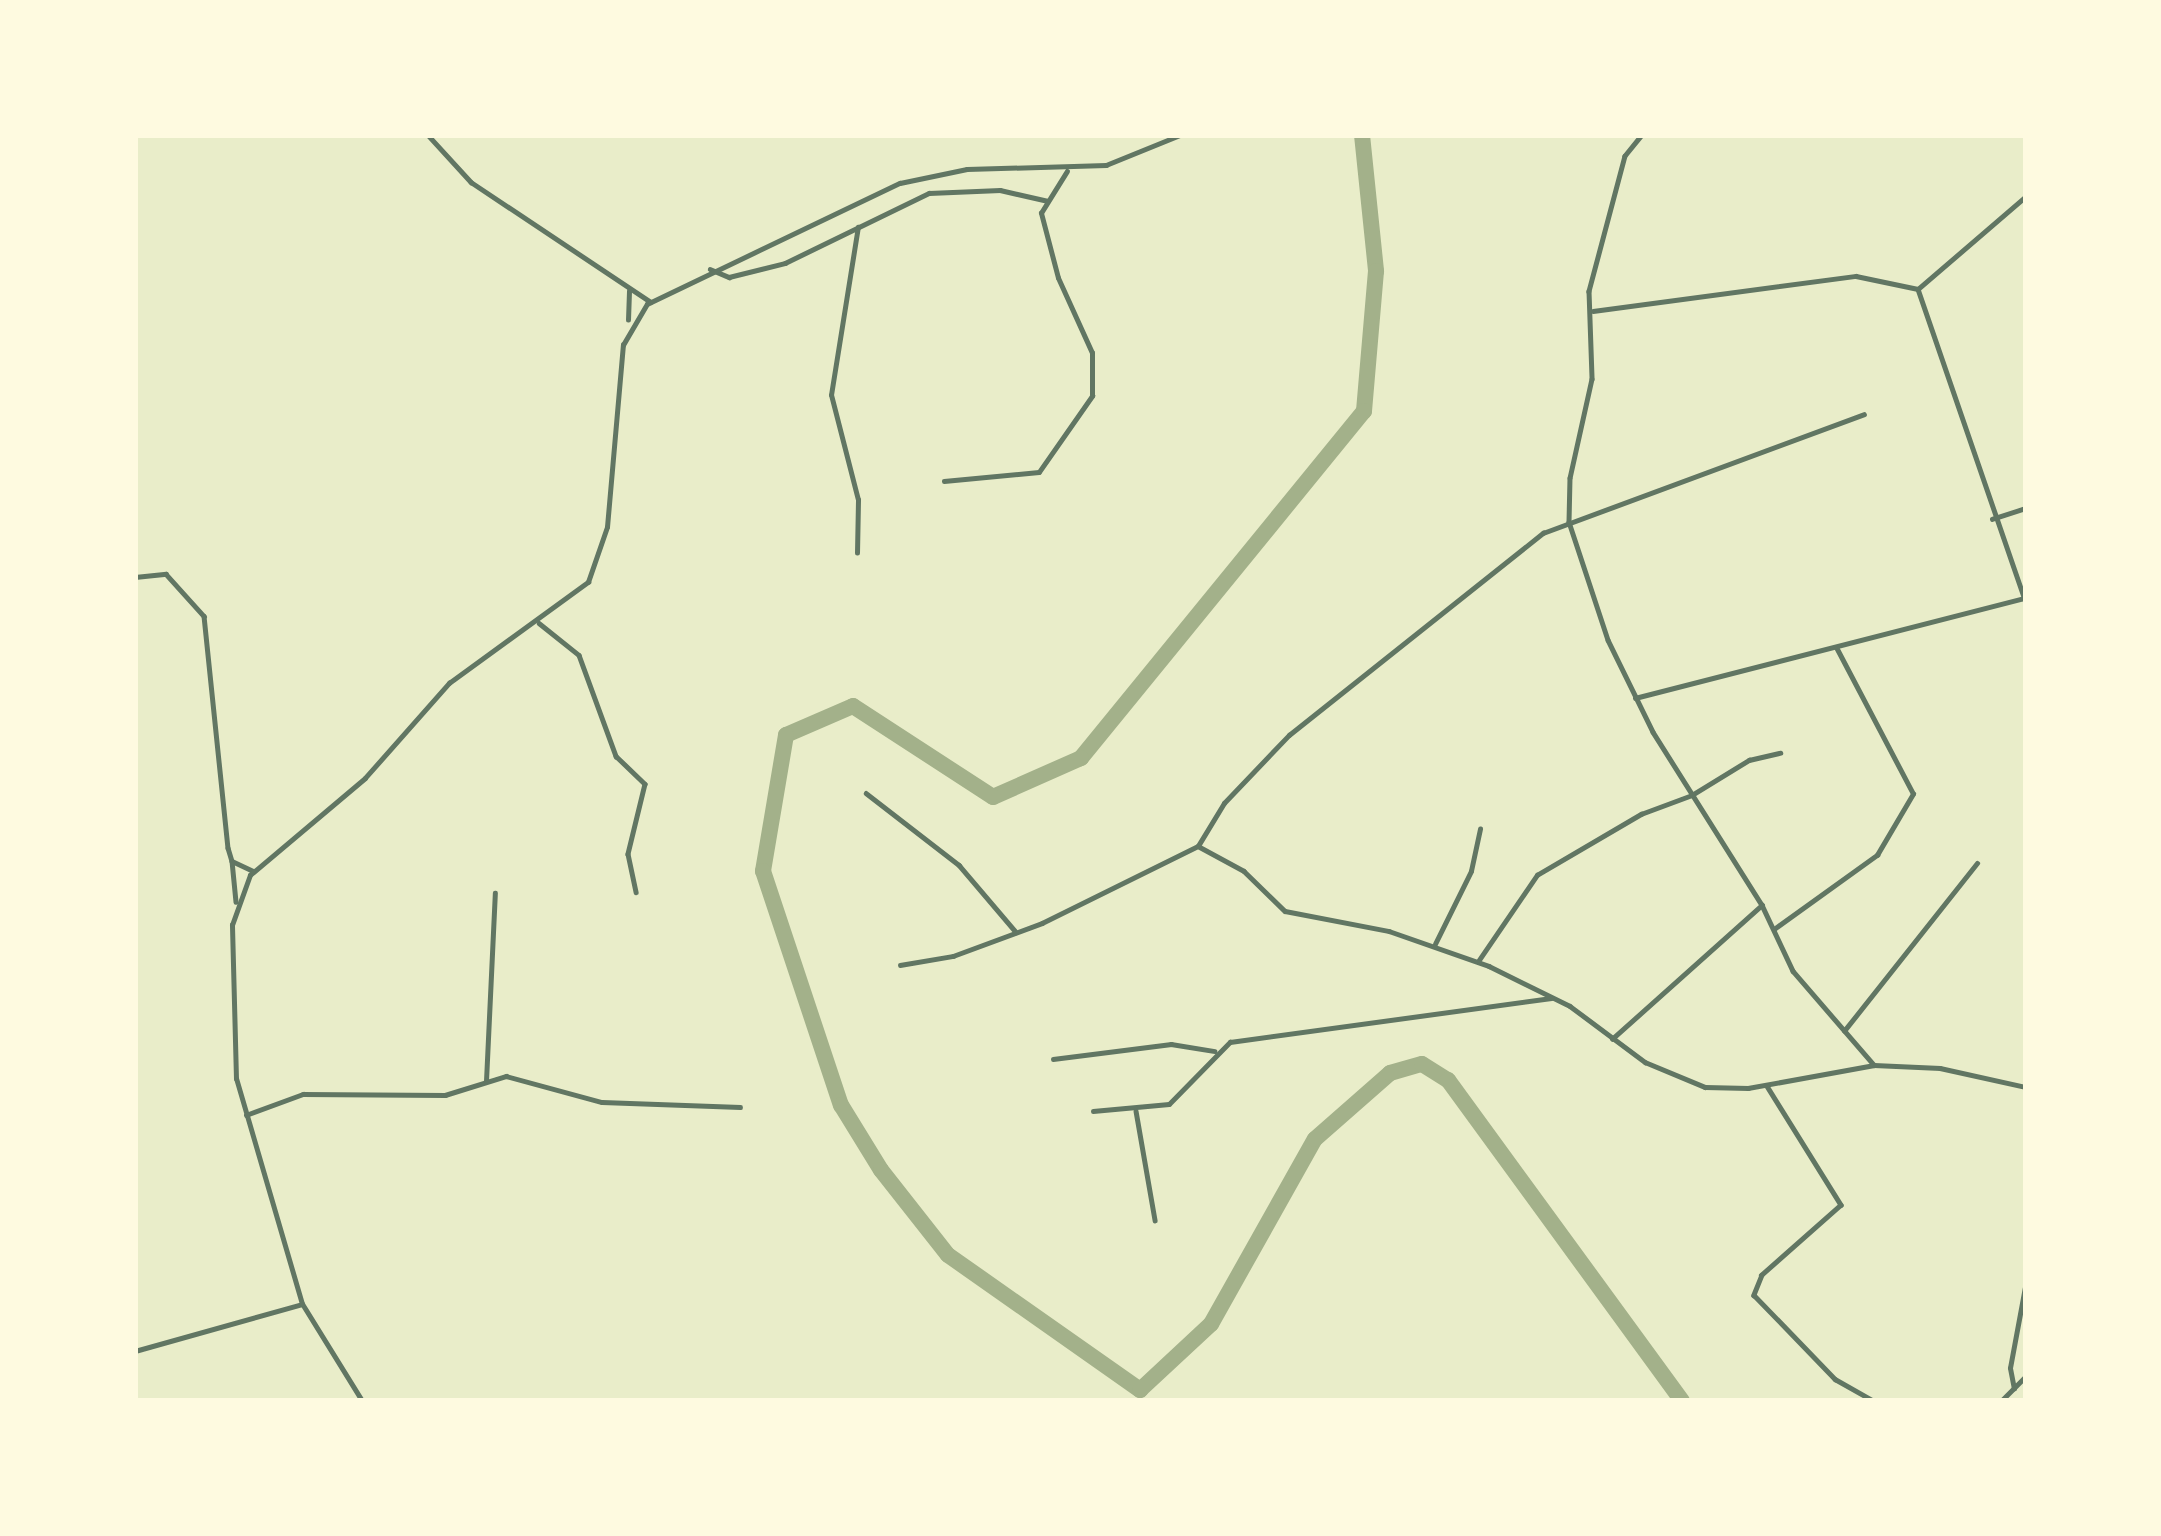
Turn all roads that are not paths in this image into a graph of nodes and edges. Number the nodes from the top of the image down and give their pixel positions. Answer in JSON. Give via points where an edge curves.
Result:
{"nodes":[{"id":1,"x":428,"y":135,"type":"edge"},
{"id":2,"x":1180,"y":135,"type":"edge"},
{"id":3,"x":1642,"y":135,"type":"edge"},
{"id":4,"x":1067,"y":171,"type":"junction"},
{"id":5,"x":2026,"y":196,"type":"edge"},
{"id":6,"x":1048,"y":201,"type":"junction"},
{"id":7,"x":857,"y":226,"type":"junction"},
{"id":8,"x":710,"y":268,"type":"junction"},
{"id":9,"x":1918,"y":289,"type":"junction"},
{"id":10,"x":628,"y":291,"type":"junction"},
{"id":11,"x":651,"y":302,"type":"junction"},
{"id":12,"x":1593,"y":311,"type":"junction"},
{"id":13,"x":630,"y":322,"type":"junction"},
{"id":14,"x":1864,"y":414,"type":"dead end"},
{"id":15,"x":944,"y":481,"type":"dead end"},
{"id":16,"x":2026,"y":508,"type":"edge"},
{"id":17,"x":1992,"y":520,"type":"junction"},
{"id":18,"x":1569,"y":522,"type":"junction"},
{"id":19,"x":856,"y":553,"type":"dead end"},
{"id":20,"x":135,"y":577,"type":"edge"},
{"id":21,"x":2025,"y":600,"type":"edge"},
{"id":22,"x":539,"y":623,"type":"junction"},
{"id":23,"x":1836,"y":647,"type":"junction"},
{"id":24,"x":1635,"y":698,"type":"junction"},
{"id":25,"x":1780,"y":753,"type":"dead end"},
{"id":26,"x":866,"y":793,"type":"dead end"},
{"id":27,"x":1692,"y":795,"type":"junction"},
{"id":28,"x":1480,"y":830,"type":"dead end"},
{"id":29,"x":1198,"y":846,"type":"junction"},
{"id":30,"x":232,"y":860,"type":"junction"},
{"id":31,"x":1977,"y":863,"type":"dead end"},
{"id":32,"x":253,"y":871,"type":"junction"},
{"id":33,"x":636,"y":892,"type":"dead end"},
{"id":34,"x":495,"y":893,"type":"dead end"},
{"id":35,"x":236,"y":902,"type":"junction"},
{"id":36,"x":1762,"y":905,"type":"junction"},
{"id":37,"x":1774,"y":929,"type":"junction"},
{"id":38,"x":1016,"y":932,"type":"junction"},
{"id":39,"x":1435,"y":944,"type":"junction"},
{"id":40,"x":1478,"y":961,"type":"junction"},
{"id":41,"x":900,"y":965,"type":"dead end"},
{"id":42,"x":1552,"y":998,"type":"junction"},
{"id":43,"x":1844,"y":1031,"type":"junction"},
{"id":44,"x":1612,"y":1039,"type":"junction"},
{"id":45,"x":1214,"y":1051,"type":"junction"},
{"id":46,"x":1053,"y":1059,"type":"dead end"},
{"id":47,"x":1874,"y":1065,"type":"junction"},
{"id":48,"x":486,"y":1082,"type":"junction"},
{"id":49,"x":1766,"y":1084,"type":"junction"},
{"id":50,"x":2026,"y":1087,"type":"edge"},
{"id":51,"x":740,"y":1107,"type":"dead end"},
{"id":52,"x":1093,"y":1111,"type":"dead end"},
{"id":53,"x":1136,"y":1112,"type":"junction"},
{"id":54,"x":246,"y":1115,"type":"junction"},
{"id":55,"x":1156,"y":1220,"type":"dead end"},
{"id":56,"x":2026,"y":1282,"type":"edge"},
{"id":57,"x":302,"y":1304,"type":"junction"},
{"id":58,"x":135,"y":1351,"type":"edge"},
{"id":59,"x":2026,"y":1376,"type":"edge"},
{"id":60,"x":2014,"y":1389,"type":"junction"},
{"id":61,"x":362,"y":1401,"type":"edge"},
{"id":62,"x":1874,"y":1401,"type":"edge"},
{"id":63,"x":2001,"y":1401,"type":"edge"}],
"edges":[{"from":1,"to":10,"type":"street","via":[[456,170],[603,265]]},
{"from":2,"to":4,"type":"street","via":[[1141,157]]},
{"from":3,"to":12,"type":"street","via":[[1625,156],[1597,254]]},
{"from":4,"to":6,"type":"street"},
{"from":4,"to":8,"type":"street","via":[[967,170],[900,183]]},
{"from":5,"to":9,"type":"street"},
{"from":6,"to":7,"type":"street","via":[[946,190],[910,198]]},
{"from":6,"to":15,"type":"street","via":[[1041,213],[1058,278],[1092,353],[1092,396],[1039,472]]},
{"from":7,"to":8,"type":"street","via":[[750,273]]},
{"from":7,"to":19,"type":"street","via":[[831,395],[858,500]]},
{"from":8,"to":11,"type":"street"},
{"from":9,"to":12,"type":"street","via":[[1856,276]]},
{"from":9,"to":17,"type":"street"},
{"from":10,"to":11,"type":"street"},
{"from":10,"to":13,"type":"street"},
{"from":11,"to":13,"type":"street"},
{"from":12,"to":18,"type":"street","via":[[1592,379]]},
{"from":13,"to":22,"type":"street","via":[[603,550],[577,596]]},
{"from":14,"to":18,"type":"street"},
{"from":16,"to":17,"type":"street"},
{"from":17,"to":21,"type":"street"},
{"from":18,"to":24,"type":"street"},
{"from":18,"to":29,"type":"street","via":[[1512,555],[1289,735],[1212,818]]},
{"from":20,"to":30,"type":"street","via":[[166,574],[204,616]]},
{"from":21,"to":23,"type":"street"},
{"from":22,"to":32,"type":"street","via":[[464,669],[365,778]]},
{"from":22,"to":33,"type":"street","via":[[580,656],[619,760],[645,784],[628,854]]},
{"from":23,"to":24,"type":"street"},
{"from":23,"to":37,"type":"street","via":[[1913,794],[1877,855]]},
{"from":24,"to":27,"type":"street"},
{"from":25,"to":27,"type":"street","via":[[1749,760]]},
{"from":26,"to":38,"type":"street","via":[[959,865]]},
{"from":27,"to":36,"type":"street"},
{"from":27,"to":40,"type":"street","via":[[1641,814],[1537,875]]},
{"from":28,"to":39,"type":"street","via":[[1472,871]]},
{"from":29,"to":38,"type":"street"},
{"from":29,"to":39,"type":"street","via":[[1239,867],[1294,915]]},
{"from":30,"to":32,"type":"street"},
{"from":30,"to":35,"type":"street"},
{"from":31,"to":43,"type":"street"},
{"from":32,"to":35,"type":"street"},
{"from":34,"to":48,"type":"street"},
{"from":35,"to":54,"type":"street","via":[[233,1057]]},
{"from":36,"to":37,"type":"street"},
{"from":36,"to":44,"type":"street"},
{"from":37,"to":43,"type":"street","via":[[1793,970]]},
{"from":38,"to":41,"type":"street"},
{"from":39,"to":40,"type":"street"},
{"from":40,"to":42,"type":"street"},
{"from":42,"to":44,"type":"street"},
{"from":42,"to":45,"type":"street","via":[[1230,1042]]},
{"from":43,"to":47,"type":"street"},
{"from":44,"to":49,"type":"street","via":[[1705,1087]]},
{"from":45,"to":46,"type":"street","via":[[1171,1044]]},
{"from":45,"to":53,"type":"street","via":[[1177,1099]]},
{"from":47,"to":49,"type":"street"},
{"from":47,"to":50,"type":"street"},
{"from":48,"to":51,"type":"street","via":[[517,1077],[602,1102]]},
{"from":48,"to":54,"type":"street","via":[[445,1096],[303,1094]]},
{"from":49,"to":62,"type":"street","via":[[1841,1205],[1762,1275],[1754,1295],[1835,1378]]},
{"from":52,"to":53,"type":"street"},
{"from":53,"to":55,"type":"street"},
{"from":54,"to":57,"type":"street"},
{"from":56,"to":60,"type":"street","via":[[2010,1368]]},
{"from":57,"to":58,"type":"street"},
{"from":57,"to":61,"type":"street"},
{"from":59,"to":60,"type":"street"},
{"from":60,"to":63,"type":"street"}]}
